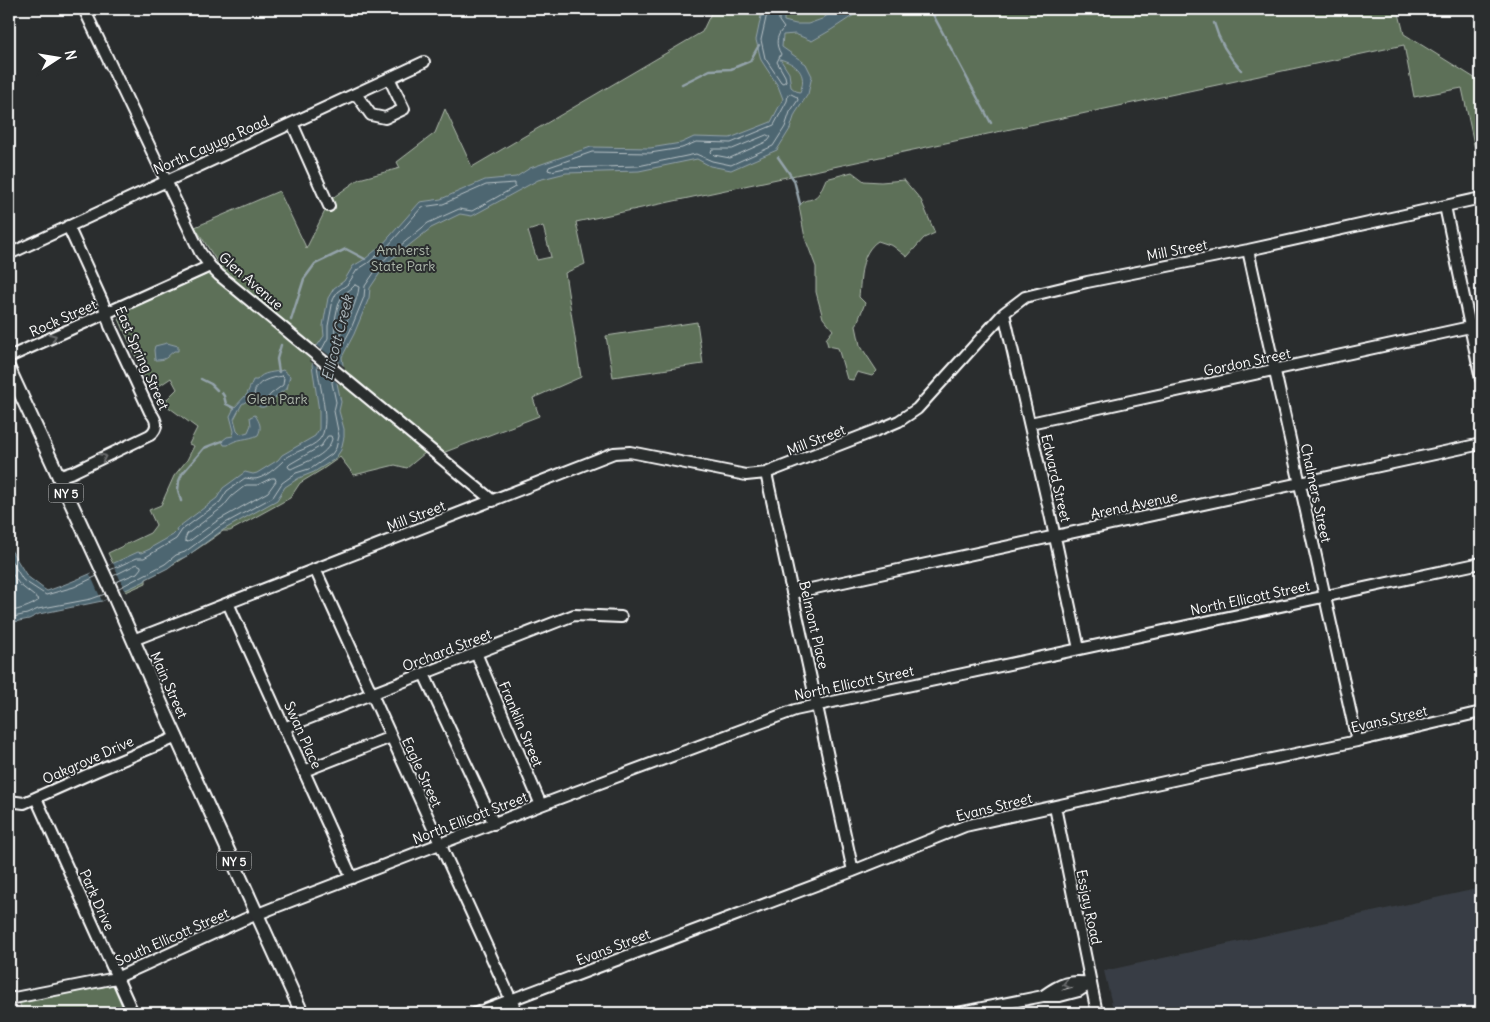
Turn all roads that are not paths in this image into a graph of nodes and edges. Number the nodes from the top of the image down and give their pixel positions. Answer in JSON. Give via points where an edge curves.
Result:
{"nodes":[{"id":1,"x":84,"y":9,"type":"edge"},
{"id":2,"x":424,"y":62,"type":"dead end"},
{"id":3,"x":389,"y":78,"type":"junction"},
{"id":4,"x":356,"y":94,"type":"junction"},
{"id":5,"x":292,"y":123,"type":"junction"},
{"id":6,"x":167,"y":181,"type":"junction"},
{"id":7,"x":1481,"y":198,"type":"edge"},
{"id":8,"x":329,"y":206,"type":"dead end"},
{"id":9,"x":1445,"y":206,"type":"junction"},
{"id":10,"x":68,"y":226,"type":"junction"},
{"id":11,"x":1248,"y":250,"type":"junction"},
{"id":12,"x":9,"y":254,"type":"edge"},
{"id":13,"x":210,"y":266,"type":"junction"},
{"id":14,"x":106,"y":313,"type":"junction"},
{"id":15,"x":1004,"y":313,"type":"junction"},
{"id":16,"x":1470,"y":327,"type":"junction"},
{"id":17,"x":9,"y":357,"type":"edge"},
{"id":18,"x":9,"y":369,"type":"edge"},
{"id":19,"x":1275,"y":369,"type":"junction"},
{"id":20,"x":1481,"y":379,"type":"edge"},
{"id":21,"x":1030,"y":423,"type":"junction"},
{"id":22,"x":1481,"y":444,"type":"edge"},
{"id":23,"x":766,"y":473,"type":"junction"},
{"id":24,"x":58,"y":477,"type":"junction"},
{"id":25,"x":1300,"y":483,"type":"junction"},
{"id":26,"x":493,"y":501,"type":"junction"},
{"id":27,"x":1055,"y":536,"type":"junction"},
{"id":28,"x":1481,"y":563,"type":"edge"},
{"id":29,"x":315,"y":570,"type":"junction"},
{"id":30,"x":792,"y":593,"type":"junction"},
{"id":31,"x":1324,"y":596,"type":"junction"},
{"id":32,"x":228,"y":603,"type":"junction"},
{"id":33,"x":622,"y":617,"type":"dead end"},
{"id":34,"x":133,"y":640,"type":"junction"},
{"id":35,"x":1079,"y":649,"type":"junction"},
{"id":36,"x":476,"y":653,"type":"junction"},
{"id":37,"x":424,"y":674,"type":"junction"},
{"id":38,"x":372,"y":694,"type":"junction"},
{"id":39,"x":818,"y":705,"type":"junction"},
{"id":40,"x":1481,"y":712,"type":"edge"},
{"id":41,"x":284,"y":728,"type":"junction"},
{"id":42,"x":177,"y":737,"type":"junction"},
{"id":43,"x":391,"y":737,"type":"junction"},
{"id":44,"x":1357,"y":741,"type":"junction"},
{"id":45,"x":304,"y":771,"type":"junction"},
{"id":46,"x":36,"y":798,"type":"junction"},
{"id":47,"x":9,"y":801,"type":"edge"},
{"id":48,"x":541,"y":805,"type":"junction"},
{"id":49,"x":1055,"y":807,"type":"junction"},
{"id":50,"x":494,"y":824,"type":"junction"},
{"id":51,"x":440,"y":844,"type":"junction"},
{"id":52,"x":853,"y":871,"type":"junction"},
{"id":53,"x":352,"y":878,"type":"junction"},
{"id":54,"x":258,"y":914,"type":"junction"},
{"id":55,"x":116,"y":978,"type":"junction"},
{"id":56,"x":1091,"y":983,"type":"junction"},
{"id":57,"x":9,"y":999,"type":"edge"},
{"id":58,"x":511,"y":1000,"type":"junction"},
{"id":59,"x":133,"y":1013,"type":"edge"},
{"id":60,"x":302,"y":1013,"type":"edge"},
{"id":61,"x":476,"y":1013,"type":"edge"},
{"id":62,"x":517,"y":1013,"type":"edge"},
{"id":63,"x":957,"y":1013,"type":"edge"},
{"id":64,"x":1097,"y":1013,"type":"edge"}],
"edges":[{"from":1,"to":6,"type":"street","name":"Glen Avenue"},
{"from":2,"to":3,"type":"street","name":"North Cayuga Road"},
{"from":3,"to":4,"type":"street","name":"North Cayuga Road"},
{"from":3,"to":4,"type":"street","via":[[404,109],[386,118],[371,115]]},
{"from":4,"to":5,"type":"street","name":"North Cayuga Road"},
{"from":5,"to":6,"type":"street","name":"North Cayuga Road"},
{"from":5,"to":8,"type":"street"},
{"from":6,"to":10,"type":"street","name":"North Cayuga Road"},
{"from":6,"to":13,"type":"street","name":"Glen Avenue","via":[[200,252]]},
{"from":7,"to":9,"type":"street","name":"Mill Street"},
{"from":9,"to":11,"type":"street","name":"Mill Street"},
{"from":9,"to":16,"type":"street"},
{"from":10,"to":12,"type":"street","name":"North Cayuga Road"},
{"from":10,"to":14,"type":"street","name":"East Spring Street"},
{"from":11,"to":15,"type":"street","name":"Mill Street","via":[[1025,297]]},
{"from":11,"to":19,"type":"street","name":"Chalmers Street"},
{"from":13,"to":14,"type":"street","name":"Rock Street"},
{"from":13,"to":26,"type":"street","name":"Glen Avenue"},
{"from":17,"to":14,"type":"street","name":"Rock Street","one_way":true},
{"from":24,"to":14,"type":"street","name":"East Spring Street","one_way":true,"via":[[150,435],[156,427],[154,416]]},
{"from":15,"to":21,"type":"street","name":"Edward Street"},
{"from":15,"to":23,"type":"street","name":"Mill Street","via":[[917,409],[885,427]]},
{"from":16,"to":19,"type":"street","name":"Gordon Street"},
{"from":16,"to":20,"type":"street"},
{"from":18,"to":24,"type":"main road","name":"Main Street","number":"NY 5"},
{"from":19,"to":21,"type":"street","name":"Gordon Street"},
{"from":19,"to":25,"type":"street","name":"Chalmers Street"},
{"from":21,"to":27,"type":"street","name":"Edward Street"},
{"from":22,"to":25,"type":"street","name":"Arend Avenue"},
{"from":23,"to":26,"type":"street","name":"Mill Street","via":[[746,475],[630,452],[614,453]]},
{"from":23,"to":30,"type":"street","name":"Belmont Place"},
{"from":24,"to":34,"type":"main road","name":"Main Street","number":"NY 5"},
{"from":25,"to":27,"type":"street","name":"Arend Avenue"},
{"from":25,"to":31,"type":"street","name":"Chalmers Street"},
{"from":26,"to":29,"type":"street","name":"Mill Street"},
{"from":27,"to":30,"type":"street","name":"Arend Avenue"},
{"from":27,"to":35,"type":"street","name":"Edward Street"},
{"from":28,"to":31,"type":"street","name":"North Ellicott Street"},
{"from":29,"to":32,"type":"street","name":"Mill Street"},
{"from":29,"to":38,"type":"street","name":"Eagle Street"},
{"from":30,"to":39,"type":"street","name":"Belmont Place"},
{"from":31,"to":35,"type":"street","name":"North Ellicott Street"},
{"from":31,"to":44,"type":"street","name":"Chalmers Street"},
{"from":32,"to":34,"type":"street","name":"Mill Street"},
{"from":32,"to":41,"type":"street","name":"Swan Place"},
{"from":33,"to":36,"type":"street","name":"Orchard Street","via":[[574,615]]},
{"from":34,"to":42,"type":"main road","name":"Main Street","number":"NY 5"},
{"from":35,"to":39,"type":"street","name":"North Ellicott Street"},
{"from":36,"to":37,"type":"street","name":"Orchard Street"},
{"from":36,"to":48,"type":"street","name":"Franklin Street"},
{"from":37,"to":38,"type":"street","name":"Orchard Street"},
{"from":37,"to":50,"type":"street"},
{"from":38,"to":41,"type":"street","name":"Orchard Street"},
{"from":38,"to":43,"type":"street","name":"Eagle Street"},
{"from":39,"to":48,"type":"street","name":"North Ellicott Street","via":[[796,710]]},
{"from":39,"to":52,"type":"street","name":"Belmont Place"},
{"from":40,"to":44,"type":"street","name":"Evans Street"},
{"from":41,"to":45,"type":"street","name":"Swan Place"},
{"from":42,"to":46,"type":"street","name":"Oakgrove Drive"},
{"from":42,"to":54,"type":"main road","name":"Main Street","number":"NY 5"},
{"from":43,"to":45,"type":"street"},
{"from":43,"to":51,"type":"street","name":"Eagle Street"},
{"from":44,"to":49,"type":"street","name":"Evans Street"},
{"from":45,"to":53,"type":"street","name":"Swan Place"},
{"from":46,"to":47,"type":"street","name":"Oakgrove Drive","via":[[24,803]]},
{"from":46,"to":55,"type":"street","name":"Park Drive"},
{"from":48,"to":50,"type":"street","name":"North Ellicott Street"},
{"from":49,"to":52,"type":"street","name":"Evans Street","via":[[965,826]]},
{"from":49,"to":56,"type":"street","name":"Essjay Road"},
{"from":50,"to":51,"type":"street","name":"North Ellicott Street"},
{"from":51,"to":53,"type":"street","name":"North Ellicott Street"},
{"from":51,"to":58,"type":"street","name":"Eagle Street"},
{"from":52,"to":58,"type":"street","name":"Evans Street"},
{"from":53,"to":54,"type":"street","name":"North Ellicott Street"},
{"from":54,"to":55,"type":"street","name":"South Ellicott Street"},
{"from":54,"to":60,"type":"main road","name":"Main Street","number":"NY 5"},
{"from":55,"to":57,"type":"street","name":"South Ellicott Street"},
{"from":55,"to":59,"type":"street","name":"Park Drive"},
{"from":56,"to":63,"type":"street","via":[[1079,992]]},
{"from":56,"to":64,"type":"street","name":"Essjay Road"},
{"from":58,"to":61,"type":"street","name":"Evans Street"},
{"from":58,"to":62,"type":"street","name":"Eagle Street"}]}
